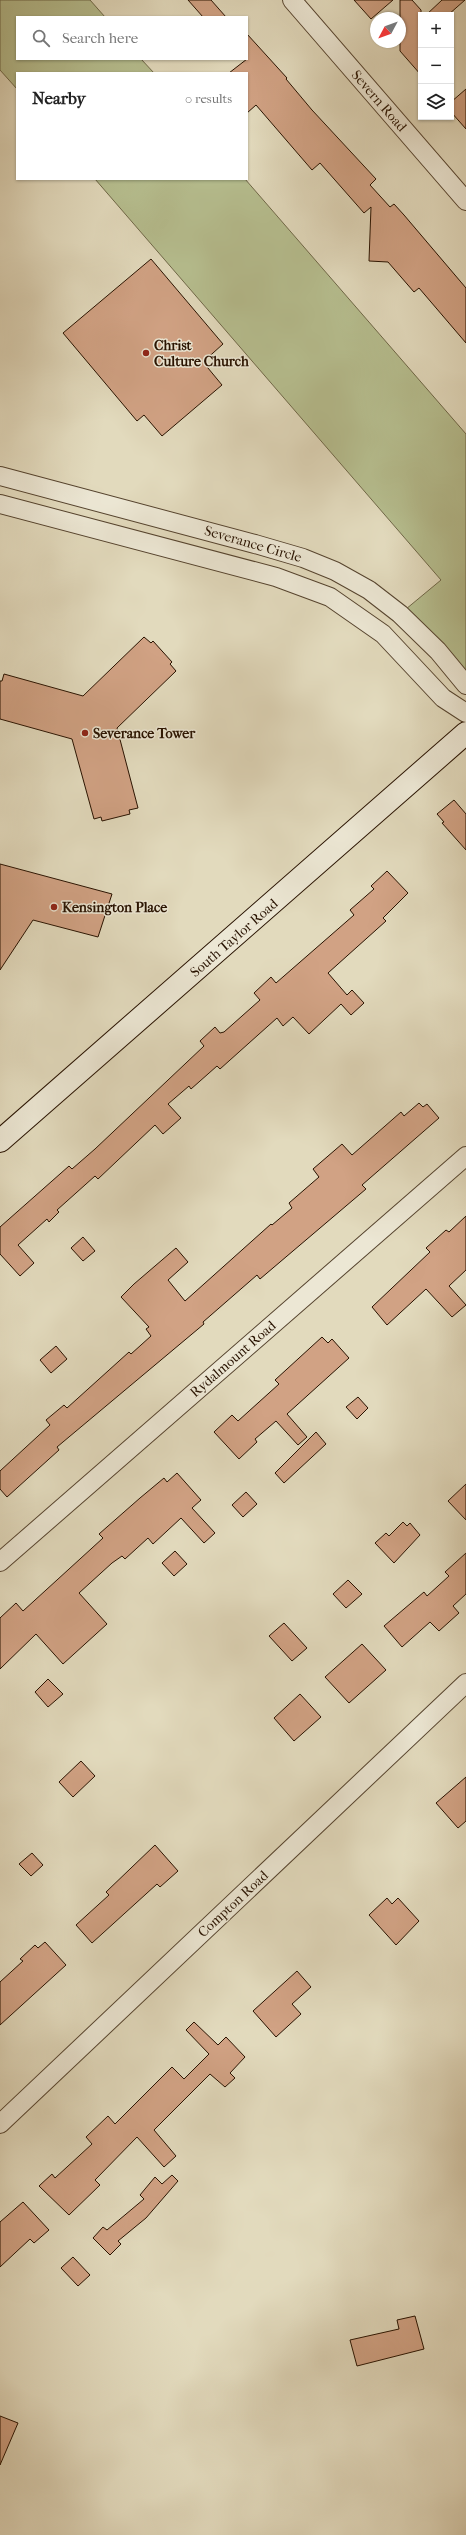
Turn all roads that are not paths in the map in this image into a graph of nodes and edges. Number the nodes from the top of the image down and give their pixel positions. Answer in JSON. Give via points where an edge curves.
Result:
{"nodes":[{"id":1,"x":292,"y":0,"type":"edge"},
{"id":2,"x":466,"y":202,"type":"edge"},
{"id":3,"x":0,"y":476,"type":"edge"},
{"id":4,"x":0,"y":504,"type":"edge"},
{"id":5,"x":466,"y":685,"type":"edge"},
{"id":6,"x":466,"y":713,"type":"edge"},
{"id":7,"x":466,"y":734,"type":"edge"},
{"id":8,"x":0,"y":1141,"type":"edge"},
{"id":9,"x":466,"y":1156,"type":"edge"},
{"id":10,"x":0,"y":1562,"type":"edge"},
{"id":11,"x":466,"y":1683,"type":"edge"},
{"id":12,"x":0,"y":2124,"type":"edge"}],
"edges":[{"from":1,"to":2,"type":"street","name":"Severn Road"},
{"from":3,"to":5,"type":"street","name":"Severance Circle","via":[[255,544],[303,558],[335,571],[369,590],[400,614],[438,651]]},
{"from":4,"to":6,"type":"street","name":"Severance Circle","via":[[276,577],[330,597],[383,634],[443,698]]},
{"from":7,"to":8,"type":"main road","name":"South Taylor Road"},
{"from":9,"to":10,"type":"street","name":"Rydalmount Road"},
{"from":11,"to":12,"type":"street","name":"Compton Road"}]}
